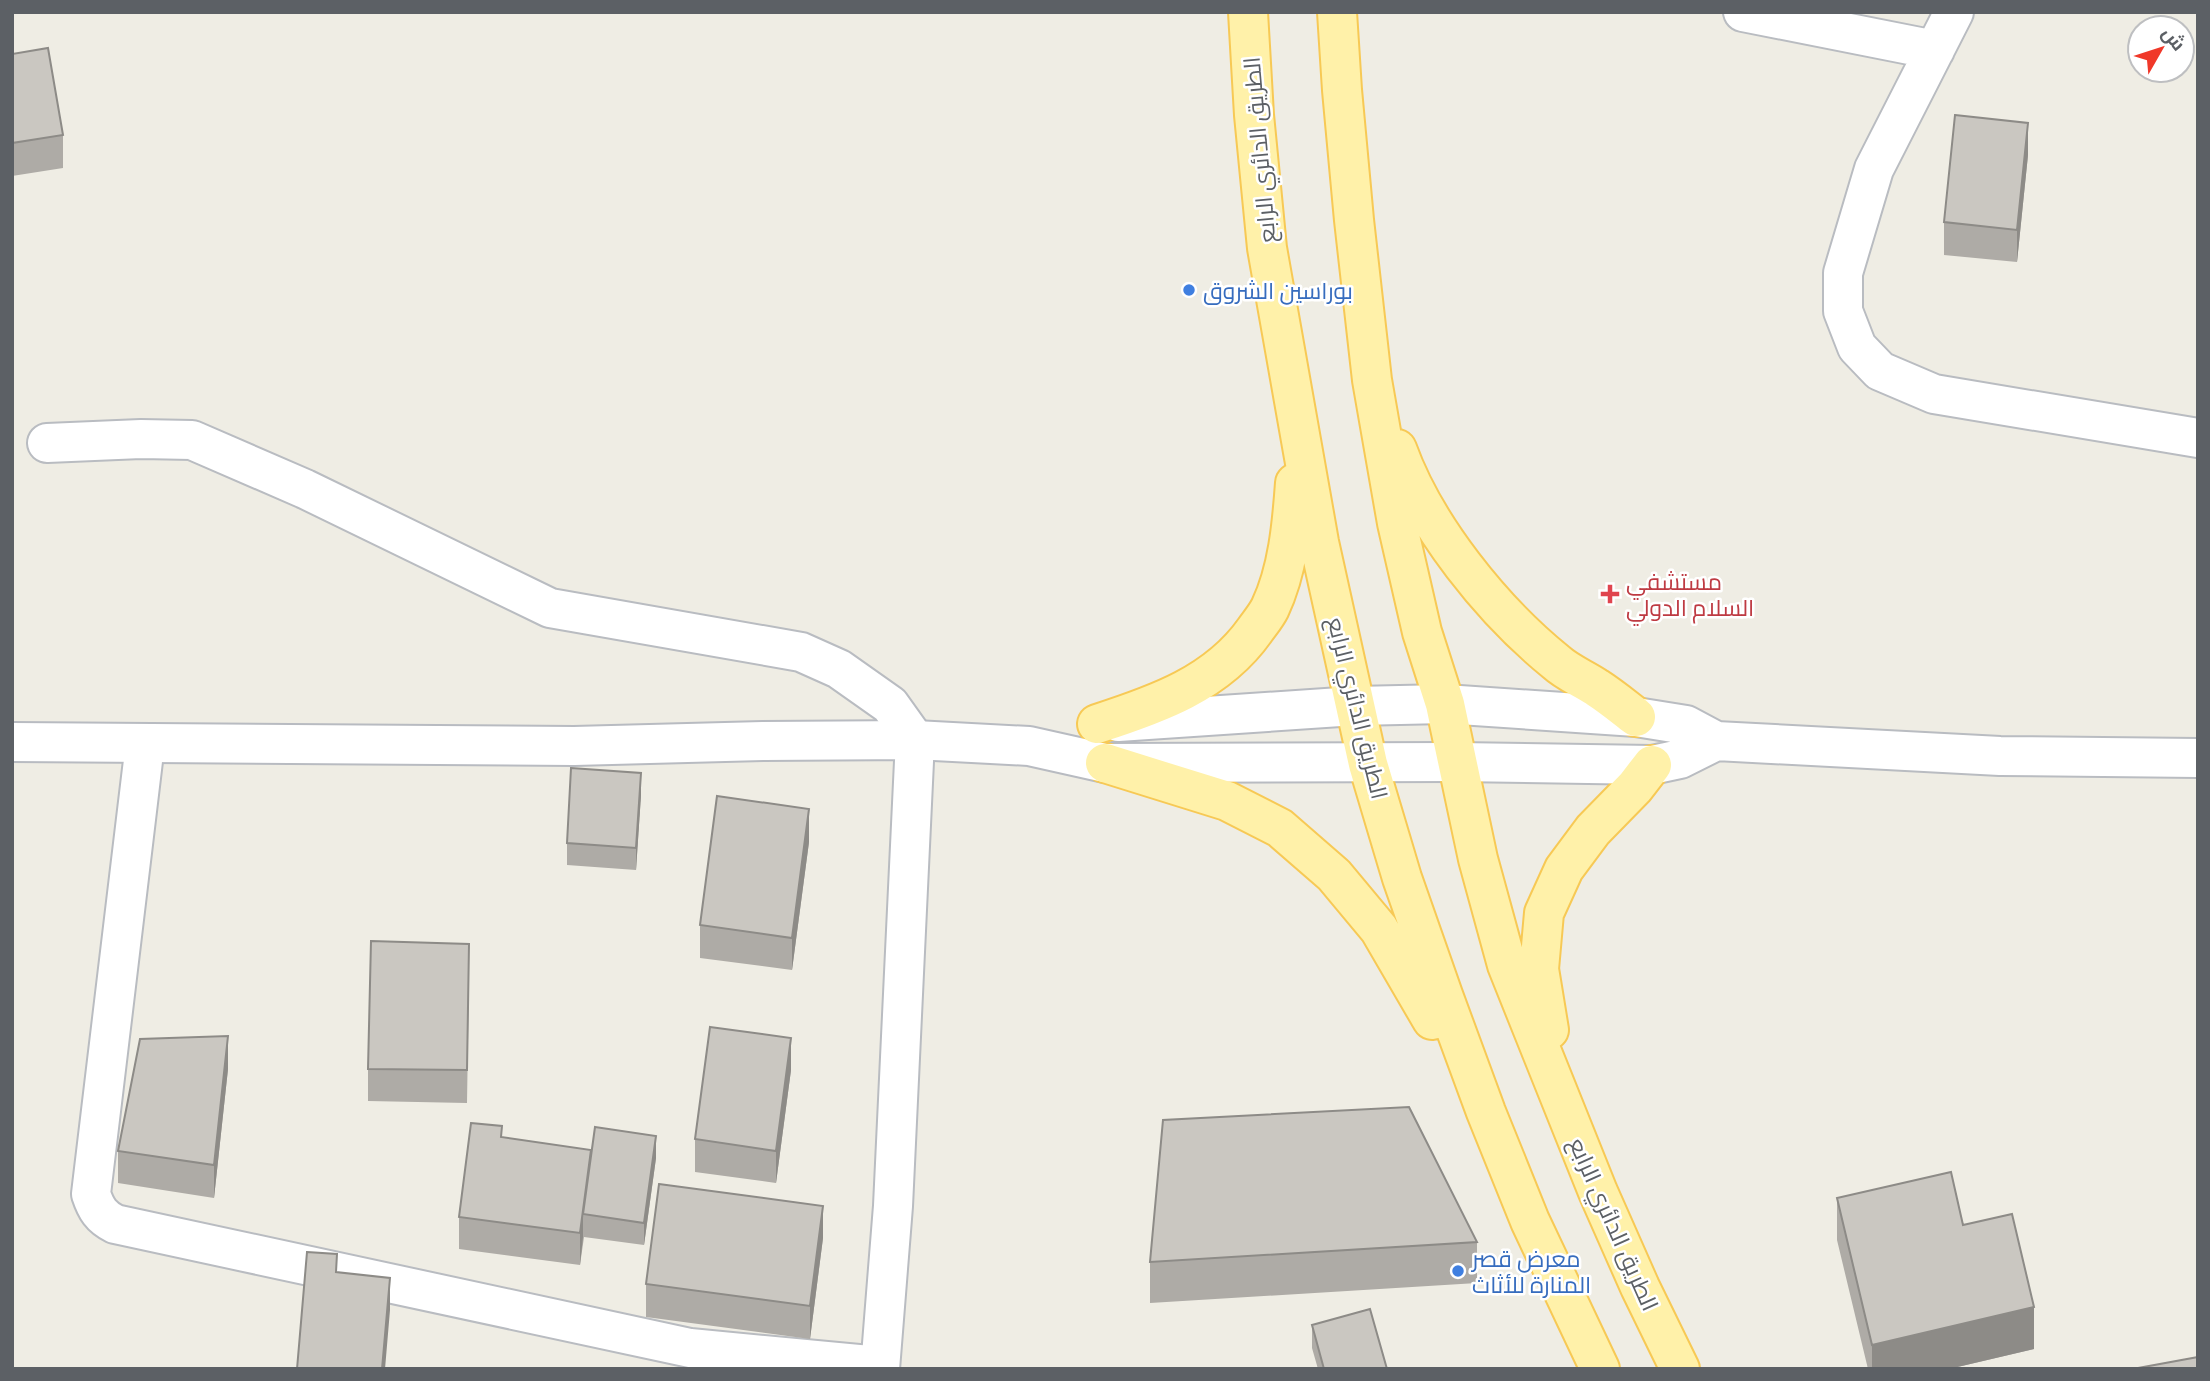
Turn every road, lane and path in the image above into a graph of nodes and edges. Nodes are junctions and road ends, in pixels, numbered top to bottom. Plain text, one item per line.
1 (1248, 12) edge
2 (1337, 12) edge
3 (1743, 12) edge
4 (1954, 12) edge
5 (1935, 50) junction
6 (1372, 380) junction
7 (1298, 429) junction
8 (2198, 438) edge
9 (47, 443) dead end
10 (1445, 704) junction
11 (1355, 706) junction
12 (1636, 717) junction
13 (1097, 723) junction
14 (915, 740) junction
15 (1716, 741) junction
16 (12, 742) edge
17 (145, 744) junction
18 (1029, 746) junction
19 (2198, 758) edge
20 (1457, 762) junction
21 (1105, 763) junction
22 (1368, 764) junction
23 (1652, 765) junction
24 (1554, 1084) junction
25 (1486, 1112) junction
26 (880, 1368) edge
27 (1600, 1369) edge
28 (1680, 1369) edge

1 - 7 main road, الطريق الدائري الرابع
2 - 6 main road, الطريق الدائري الرابع
3 - 5 street
4 - 5 street
5 - 8 street
6 - 10 main road, الطريق الدائري الرابع
6 - 12 main road
7 - 11 main road, الطريق الدائري الرابع
7 - 13 main road
9 - 14 street
10 - 11 street
10 - 12 street
10 - 20 main road, الطريق الدائري الرابع
11 - 13 street
11 - 22 main road, الطريق الدائري الرابع
12 - 15 street
13 - 18 street
14 - 17 street
14 - 18 street
14 - 26 street
15 - 19 street
15 - 23 street
16 - 17 street
17 - 26 street
18 - 21 street
20 - 22 street
20 - 23 street
20 - 24 main road, الطريق الدائري الرابع
21 - 22 street
21 - 25 main road
22 - 25 main road, الطريق الدائري الرابع
23 - 24 main road
24 - 28 main road, الطريق الدائري الرابع
25 - 27 main road, الطريق الدائري الرابع

